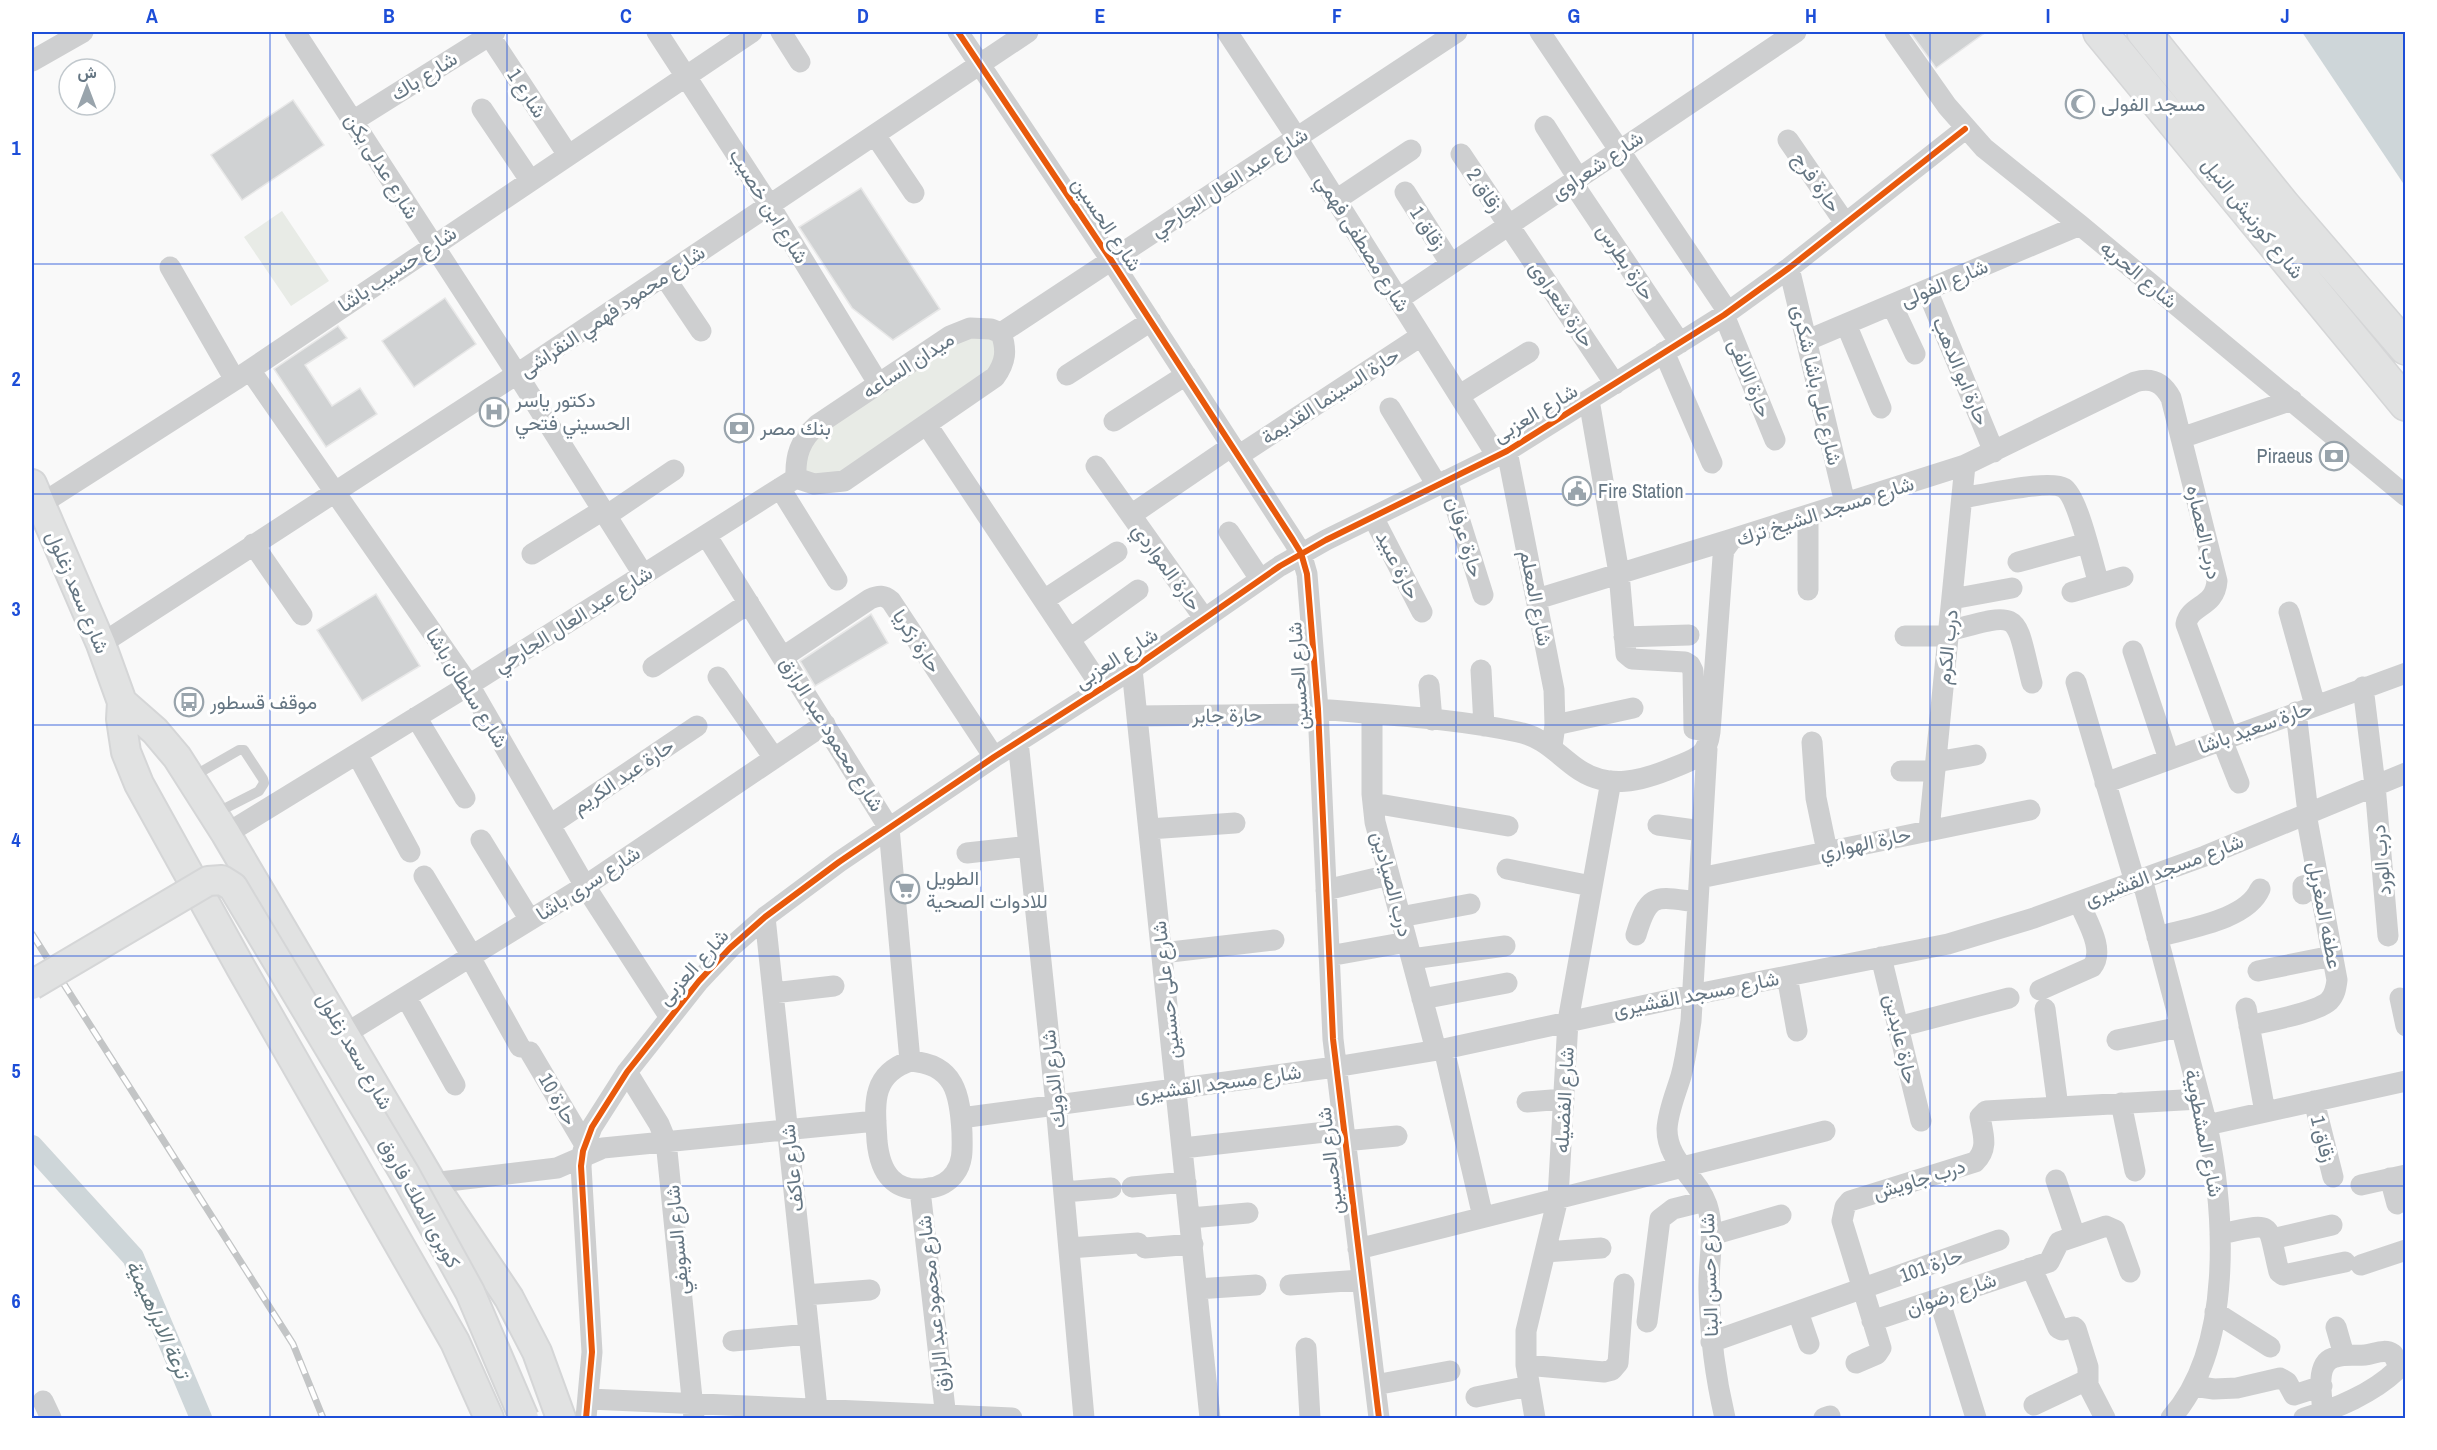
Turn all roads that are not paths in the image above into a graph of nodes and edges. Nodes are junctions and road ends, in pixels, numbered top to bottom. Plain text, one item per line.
1 (83, 32) edge
2 (295, 32) edge
3 (657, 32) edge
4 (752, 32) edge
5 (781, 32) edge
6 (958, 32) edge
7 (1028, 32) edge
8 (1227, 32) edge
9 (1457, 32) edge
10 (1540, 32) edge
11 (1796, 32) edge
12 (1895, 32) edge
13 (2100, 32) edge
14 (2144, 32) edge
15 (490, 33) edge
16 (61, 37) edge
17 (32, 61) edge
18 (800, 62) dead end
19 (980, 64) junction
20 (686, 76) junction
21 (482, 110) dead end
22 (353, 121) junction
23 (1545, 126) dead end
24 (1965, 129) junction
25 (875, 135) junction
26 (1297, 138) junction
27 (1788, 140) dead end
28 (1411, 150) dead end
29 (1618, 151) junction
30 (1461, 154) dead end
31 (568, 155) junction
32 (530, 180) junction
33 (1575, 180) junction
34 (1405, 192) dead end
35 (914, 193) dead end
36 (1336, 200) junction
37 (770, 206) junction
38 (1845, 223) junction
39 (1508, 225) junction
40 (2080, 225) junction
41 (432, 245) junction
42 (1111, 260) junction
43 (1451, 264) junction
44 (170, 267) dead end
45 (1789, 268) junction
46 (664, 276) junction
47 (1927, 290) junction
48 (1399, 299) junction
49 (1892, 305) junction
50 (1726, 314) junction
51 (1151, 321) junction
52 (1846, 324) junction
53 (701, 331) dead end
54 (1001, 333) junction
55 (1421, 336) junction
56 (1808, 340) junction
57 (1672, 348) junction
58 (2406, 348) edge
59 (1529, 352) dead end
60 (1915, 354) dead end
61 (517, 374) junction
62 (242, 375) junction
63 (1067, 375) dead end
64 (1186, 375) junction
65 (878, 383) junction
66 (1615, 384) junction
67 (2160, 384) joint
68 (1460, 395) junction
69 (1589, 400) junction
70 (2292, 400) junction
71 (2406, 404) edge
72 (1390, 408) dead end
73 (1881, 408) dead end
74 (1114, 421) dead end
75 (927, 425) junction
76 (2181, 438) junction
77 (1775, 440) dead end
78 (1235, 451) junction
79 (1994, 452) junction
80 (1502, 453) junction
81 (1712, 464) dead end
82 (1965, 465) junction
83 (1096, 466) dead end
84 (674, 470) dead end
85 (1442, 482) junction
86 (788, 483) junction
87 (335, 491) junction
88 (36, 494) edge
89 (2406, 496) edge
90 (1962, 498) junction
91 (1845, 503) junction
92 (605, 513) junction
93 (1131, 515) junction
94 (1808, 515) junction
95 (1373, 517) junction
96 (1229, 532) dead end
97 (706, 535) junction
98 (1732, 539) junction
99 (2087, 543) junction
100 (253, 544) junction
101 (1117, 552) dead end
102 (1301, 553) junction
103 (532, 554) dead end
104 (2018, 562) dead end
105 (1619, 573) junction
106 (643, 574) junction
107 (2123, 577) dead end
108 (1260, 579) junction
109 (837, 580) dead end
110 (2099, 584) junction
111 (2012, 588) dead end
112 (1138, 590) dead end
113 (1808, 590) dead end
114 (2072, 592) dead end
115 (1483, 595) dead end
116 (1537, 599) junction
117 (1952, 599) junction
118 (1044, 600) junction
119 (749, 603) junction
120 (1422, 612) dead end
121 (2289, 612) dead end
122 (302, 615) dead end
123 (1204, 618) junction
124 (1949, 634) junction
125 (1689, 635) dead end
126 (1905, 636) dead end
127 (1624, 637) junction
128 (1070, 639) junction
129 (101, 644) junction
130 (2133, 651) dead end
131 (783, 657) junction
132 (652, 668) dead end
133 (1132, 669) junction
134 (1481, 670) dead end
135 (2406, 672) edge
136 (718, 677) dead end
137 (2076, 682) dead end
138 (2032, 684) dead end
139 (469, 685) junction
140 (1429, 685) dead end
141 (2363, 687) junction
142 (1102, 688) junction
143 (122, 702) junction
144 (1634, 708) dead end
145 (2305, 708) junction
146 (1318, 712) junction
147 (1372, 714) junction
148 (1137, 716) junction
149 (416, 717) junction
150 (1432, 720) junction
151 (825, 724) junction
152 (1555, 725) junction
153 (697, 726) dead end
154 (1484, 726) junction
155 (2225, 738) junction
156 (1709, 740) junction
157 (1018, 741) junction
158 (1812, 742) dead end
159 (1552, 747) junction
160 (357, 754) junction
161 (1976, 755) dead end
162 (994, 757) junction
163 (774, 758) junction
164 (2169, 759) junction
165 (1936, 767) junction
166 (1900, 771) dead end
167 (2406, 773) edge
168 (190, 777) junction
169 (1611, 781) junction
170 (2105, 783) junction
171 (2239, 783) dead end
172 (2375, 785) junction
173 (465, 798) dead end
174 (1373, 803) junction
175 (2030, 810) dead end
176 (2307, 814) junction
177 (1234, 823) dead end
178 (220, 824) junction
179 (550, 825) junction
180 (1658, 825) dead end
181 (1508, 826) dead end
182 (889, 828) junction
183 (1149, 829) junction
184 (1929, 830) junction
185 (1702, 831) junction
186 (481, 840) dead end
187 (1029, 846) junction
188 (1827, 851) junction
189 (410, 852) dead end
190 (967, 853) dead end
191 (1506, 868) dead end
192 (1389, 875) junction
193 (423, 876) dead end
194 (1700, 878) junction
195 (2138, 881) junction
196 (585, 886) junction
197 (1592, 886) junction
198 (2260, 889) dead end
199 (1326, 890) junction
200 (1697, 902) junction
201 (2079, 902) junction
202 (1470, 904) dead end
203 (765, 917) junction
204 (1400, 917) junction
205 (530, 920) junction
206 (1636, 935) dead end
207 (2388, 936) dead end
208 (2157, 937) junction
209 (1274, 940) dead end
210 (1505, 946) dead end
211 (1409, 950) junction
212 (1162, 953) junction
213 (1329, 956) junction
214 (2332, 956) junction
215 (471, 957) junction
216 (1881, 957) junction
217 (2258, 971) dead end
218 (1787, 976) junction
219 (1506, 982) dead end
220 (32, 985) edge
221 (834, 986) dead end
222 (773, 993) junction
223 (1692, 994) junction
224 (406, 997) junction
225 (2009, 998) dead end
226 (2400, 998) dead end
227 (1422, 999) junction
228 (669, 1016) junction
229 (1568, 1021) junction
230 (2406, 1026) edge
231 (1898, 1027) junction
232 (2181, 1027) junction
233 (1797, 1031) dead end
234 (345, 1034) junction
235 (2117, 1040) dead end
236 (1440, 1050) junction
237 (910, 1061) junction
238 (1335, 1067) junction
239 (627, 1072) junction
240 (2406, 1081) edge
241 (455, 1085) dead end
242 (1177, 1089) junction
243 (1564, 1099) junction
244 (2200, 1099) junction
245 (2314, 1101) junction
246 (1527, 1102) dead end
247 (2121, 1103) junction
248 (1056, 1105) junction
249 (2058, 1107) junction
250 (2265, 1112) junction
251 (961, 1118) junction
252 (876, 1120) junction
253 (1921, 1121) dead end
254 (2207, 1125) junction
255 (788, 1129) junction
256 (1825, 1131) dead end
257 (1344, 1135) junction
258 (1397, 1136) dead end
259 (666, 1141) junction
260 (1183, 1148) junction
261 (583, 1151) junction
262 (1682, 1168) junction
263 (2135, 1171) dead end
264 (2333, 1177) dead end
265 (2398, 1177) edge
266 (2056, 1180) dead end
267 (1186, 1182) junction
268 (432, 1183) junction
269 (2361, 1185) dead end
270 (920, 1190) junction
271 (1064, 1192) junction
272 (1558, 1198) junction
273 (1706, 1201) junction
274 (2397, 1204) dead end
275 (1248, 1213) dead end
276 (1781, 1215) dead end
277 (1483, 1217) junction
278 (1190, 1218) junction
279 (2332, 1225) dead end
280 (2220, 1234) junction
281 (1712, 1235) junction
282 (2075, 1236) junction
283 (2272, 1239) junction
284 (1999, 1240) dead end
285 (1192, 1244) junction
286 (1069, 1248) junction
287 (1601, 1248) dead end
288 (1358, 1249) junction
289 (2406, 1250) edge
290 (1545, 1252) junction
291 (2030, 1268) junction
292 (2130, 1272) dead end
293 (1361, 1280) junction
294 (1624, 1284) dead end
295 (1256, 1285) dead end
296 (1290, 1285) dead end
297 (1197, 1289) junction
298 (870, 1290) dead end
299 (1862, 1290) junction
300 (805, 1295) junction
301 (1939, 1299) junction
302 (1798, 1312) junction
303 (2215, 1312) junction
304 (1872, 1321) junction
305 (1647, 1322) dead end
306 (2336, 1327) dead end
307 (809, 1334) junction
308 (733, 1341) dead end
309 (1711, 1342) junction
310 (1809, 1344) dead end
311 (2270, 1347) dead end
312 (1306, 1348) dead end
313 (2344, 1356) junction
314 (1856, 1363) dead end
315 (1526, 1365) junction
316 (1450, 1371) dead end
317 (2087, 1380) junction
318 (1375, 1385) junction
319 (1529, 1386) junction
320 (2193, 1386) junction
321 (2322, 1386) junction
322 (1476, 1397) dead end
323 (2034, 1405) dead end
324 (587, 1409) edge
325 (693, 1411) edge
326 (818, 1414) edge
327 (2313, 1415) edge
328 (946, 1417) edge
329 (489, 1419) edge
330 (524, 1419) edge
331 (561, 1419) edge
332 (1012, 1419) edge
333 (1084, 1419) edge
334 (1210, 1419) edge
335 (1310, 1419) edge
336 (1379, 1419) edge
337 (1535, 1419) edge
338 (1725, 1419) edge
339 (1976, 1419) edge
340 (2105, 1419) edge
341 (2171, 1419) edge

1 - 16 street
2 - 22 street, شارع عدلى يكن
3 - 20 street, شارع ابن خصيب
4 - 20 street, شارع حسيب باشا
5 - 18 street
6 - 19 street, شارع الحسين
7 - 19 street, شارع محمود فهمي النقراشى
8 - 26 street, شارع مصطفى فهمي
9 - 26 street, شارع عبد العال الجارحي
10 - 29 street, حارة الالفى
11 - 29 street, شارع شعراوى
12 - 24 street, شارع الحريه
13 - 71 main road, شارع كورنيش النيل
14 - 58 main road, شارع كورنيش النيل
15 - 22 street, شارع باك
15 - 31 street, شارع 1
16 - 17 street
19 - 25 street, شارع محمود فهمي النقراشى
19 - 42 street, شارع الحسين
20 - 31 street, شارع حسيب باشا
20 - 37 street, شارع ابن خصيب
21 - 32 street
22 - 41 street, شارع عدلى يكن
23 - 33 street, حارة بطرس
24 - 38 street, شارع العزبى
24 - 40 street, شارع الحريه
25 - 35 street
25 - 37 street, شارع محمود فهمي النقراشى
26 - 36 street, شارع مصطفى فهمي
26 - 42 street, شارع عبد العال الجارحي
27 - 38 street, حارة فرج
28 - 36 street
29 - 33 street, شارع شعراوى
29 - 50 street, حارة الالفى
30 - 39 street, زقاق 2
31 - 32 street, شارع حسيب باشا
32 - 41 street, شارع حسيب باشا
33 - 39 street, شارع شعراوى
33 - 57 street, حارة بطرس
34 - 43 street, زقاق 1
36 - 48 street, شارع مصطفى فهمي
37 - 46 street, شارع محمود فهمي النقراشى
37 - 65 street, شارع ابن خصيب
38 - 45 street, شارع العزبى
39 - 43 street, شارع شعراوى
39 - 66 street, حارة شعراوى
40 - 47 street, شارع الفولى
40 - 70 street, شارع الحريه
41 - 61 street, شارع عدلى يكن
41 - 62 street, شارع حسيب باشا
42 - 51 street, شارع الحسين
42 - 54 street, شارع عبد العال الجارحي
43 - 48 street, شارع شعراوى
44 - 62 street, شارع سلطان باشا
45 - 50 street, شارع العزبى
45 - 56 street, شارع على باشا شكرى
46 - 53 street
46 - 61 street, شارع محمود فهمي النقراشى
47 - 49 street, شارع الفولى
47 - 79 street, حارة ابو الدهب
48 - 55 street, شارع مصطفى فهمي
49 - 52 street, شارع الفولى
49 - 60 street
50 - 57 street, شارع العزبى
50 - 77 street, حارة الالفى
51 - 63 street
51 - 64 street, شارع الحسين
52 - 56 street, شارع الفولى
52 - 73 street
54 - 65 street, ميدان الساعه
54 - 75 street
55 - 68 street, شارع مصطفى فهمي
55 - 78 street, حارة السينما القديمة
56 - 91 street, شارع على باشا شكرى
57 - 66 street, شارع العزبى
57 - 81 street, حارة بطرس
59 - 68 street
61 - 87 street, شارع محمود فهمي النقراشى
61 - 92 street, شارع عدلى يكن
62 - 87 street, شارع سلطان باشا
62 - 88 street, شارع حسيب باشا
64 - 74 street
64 - 78 street, شارع الحسين
65 - 86 street, ميدان الساعه
66 - 69 street, شارع العزبى
67 - 76 street, درب العصاره
67 - 79 street, شارع مسجد الشيخ ترك
68 - 80 street, شارع مصطفى فهمي
69 - 80 street, شارع العزبى
69 - 105 street
70 - 76 street
70 - 89 street, شارع الحريه
72 - 85 street, حارة عرفان
75 - 86 street
75 - 118 street
76 - 155 street, درب العصاره
78 - 93 street, حارة المواردي
78 - 102 street, شارع الحسين
79 - 82 street, شارع مسجد الشيخ ترك
80 - 85 street, شارع العزبى
80 - 116 street, شارع المعلم
82 - 90 street, درب الكرم
82 - 91 street, شارع مسجد الشيخ ترك
83 - 93 street, حارة المواردي
84 - 92 street
85 - 95 street, شارع العزبى
85 - 115 street, حارة عرفان
86 - 97 street, شارع عبد العال الجارحي
86 - 109 street
87 - 100 street, شارع محمود فهمي النقراشى
87 - 139 street, شارع سلطان باشا
88 - 129 main road, شارع سعد زغلول
90 - 99 street
90 - 117 street, درب الكرم
91 - 94 street, شارع مسجد الشيخ ترك
92 - 103 street
92 - 106 street, شارع عدلى يكن
93 - 123 street, حارة المواردي
94 - 98 street, شارع مسجد الشيخ ترك
94 - 113 street
95 - 102 street, شارع العزبى
95 - 120 street, حارة عبيد
96 - 108 street
97 - 106 street, شارع عبد العال الجارحي
97 - 119 street, شارع محمود عبد الرازق
98 - 105 street
98 - 156 street, شارع مسجد الشيخ ترك
99 - 104 street
99 - 110 street
100 - 122 street
100 - 129 street, شارع محمود فهمي النقراشى
101 - 118 street
102 - 108 street, شارع العزبى
102 - 146 street, شارع الحسين
105 - 116 street
105 - 127 street
106 - 139 street, شارع عبد العال الجارحي
107 - 110 street
108 - 123 street, شارع العزبى
110 - 114 street
111 - 117 street
112 - 128 street
116 - 152 street, شارع المعلم
117 - 124 street, درب الكرم
118 - 128 street
119 - 131 street, شارع محمود عبد الرازق
119 - 132 street
121 - 145 street, عطفه المغربل
123 - 133 street, شارع العزبى
124 - 126 street
124 - 138 street
124 - 165 street, درب الكرم
125 - 127 street
127 - 156 street
128 - 142 street
129 - 143 main road, شارع سعد زغلول
130 - 164 street
131 - 151 street, شارع محمود عبد الرازق
131 - 162 street, حارة زكريا
133 - 142 street, شارع العزبى
133 - 148 street, شارع على حسنين
134 - 154 street
135 - 141 street, حارة سعيد باشا
136 - 163 street
137 - 170 street
139 - 149 street, شارع عبد العال الجارحي
139 - 179 street, شارع سلطان باشا
140 - 150 street
141 - 145 street, حارة سعيد باشا
141 - 172 street, درب الورد
142 - 157 street, شارع العزبى
143 - 168 main road, شارع سعد زغلول
143 - 329 main road, شارع سعد زغلول
144 - 152 street
145 - 155 street, حارة سعيد باشا
145 - 176 street, عطفه المغربل
146 - 147 street
146 - 148 street, حارة جابر
146 - 199 street, شارع الحسين
147 - 150 street
147 - 174 street, درب الصيادين
148 - 183 street, شارع على حسنين
149 - 160 street, شارع عبد العال الجارحي
149 - 173 street
150 - 154 street
151 - 163 street, شارع سرى باشا
151 - 182 street, شارع محمود عبد الرازق
152 - 159 street, شارع المعلم
153 - 179 street, حارة عبد الكريم
154 - 159 street
155 - 164 street, حارة سعيد باشا
155 - 171 street, درب العصاره
156 - 169 street
156 - 185 street, شارع حسن البنا
157 - 162 street, شارع العزبى
157 - 187 street, شارع الدويك
158 - 188 street
159 - 169 street
160 - 178 street, شارع عبد العال الجارحي
160 - 189 street
161 - 165 street
162 - 182 street, شارع العزبى
163 - 196 street, شارع سرى باشا
164 - 170 street, حارة سعيد باشا
165 - 166 street
165 - 184 street, درب الكرم
167 - 172 street, شارع مسجد القشيرى
168 - 178 main road, شارع سعد زغلول
168 - 178 lane
169 - 197 street, شارع الفضيله
170 - 195 street
172 - 176 street, شارع مسجد القشيرى
172 - 207 street, درب الورد
174 - 181 street
174 - 192 street, درب الصيادين
175 - 184 street, حارة الهواري
176 - 195 street, شارع مسجد القشيرى
176 - 214 street, عطفه المغربل
177 - 183 street
178 - 234 main road, شارع سعد زغلول
179 - 196 street, شارع سلطان باشا
180 - 185 street
182 - 203 street, شارع العزبى
182 - 237 street, شارع محمود عبد الرازق
183 - 212 street, شارع على حسنين
184 - 188 street, حارة الهواري
185 - 194 street, شارع حسن البنا
186 - 205 street
187 - 190 street
187 - 248 street, شارع الدويك
188 - 194 street, حارة الهواري
191 - 197 street
192 - 199 street
192 - 204 street, درب الصيادين
193 - 215 street, حارة 10
194 - 200 street, شارع حسن البنا
195 - 201 street, شارع مسجد القشيرى
195 - 208 street, شارع المشطوبية
196 - 205 street, شارع سرى باشا
196 - 228 street, شارع سلطان باشا
197 - 229 street, شارع الفضيله
198 - 208 street
199 - 213 street, شارع الحسين
200 - 206 street
200 - 223 street, شارع حسن البنا
201 - 216 street, شارع مسجد القشيرى
201 - 249 street
202 - 204 street
203 - 222 street, شارع عاكف
203 - 228 street, شارع العزبى
204 - 211 street, درب الصيادين
205 - 215 street, شارع سرى باشا
208 - 232 street, شارع المشطوبية
209 - 212 street
210 - 211 street
211 - 213 street
211 - 227 street, درب الصيادين
212 - 242 street, شارع على حسنين
213 - 238 street, شارع الحسين
214 - 217 street
214 - 250 street, عطفه المغربل
215 - 224 street, شارع سرى باشا
215 - 261 street, حارة 10
216 - 218 street, شارع مسجد القشيرى
216 - 231 street, حارة عابدين
218 - 223 street, شارع مسجد القشيرى
218 - 233 street
219 - 227 street
220 - 330 main road, كوبرى الملك فاروق, bridge
221 - 222 street
222 - 255 street, شارع عاكف
223 - 229 street, شارع مسجد القشيرى
223 - 262 street, شارع حسن البنا
224 - 234 street, شارع سرى باشا
224 - 241 street
225 - 231 street
226 - 230 street
227 - 236 street, درب الصيادين
228 - 239 street, شارع العزبى
229 - 236 street, شارع مسجد القشيرى
229 - 243 street, شارع الفضيله
231 - 253 street, حارة عابدين
232 - 235 street
232 - 244 street, شارع المشطوبية
234 - 268 main road, شارع سعد زغلول
236 - 238 street, شارع مسجد القشيرى
236 - 277 street, درب الصيادين
237 - 251 street
237 - 252 street
238 - 242 street, شارع مسجد القشيرى
238 - 257 street, شارع الحسين
239 - 259 street, شارع السويفي
239 - 261 street, شارع العزبى
240 - 245 street
242 - 248 street, شارع مسجد القشيرى
242 - 260 street, شارع على حسنين
243 - 246 street
243 - 272 street, شارع الفضيله
244 - 247 street, درب جاويش
244 - 254 street, شارع المشطوبية
245 - 250 street
245 - 264 street, زقاق 1
247 - 249 street, درب جاويش
247 - 263 street
248 - 251 street, شارع مسجد القشيرى
248 - 271 street, شارع الدويك
249 - 299 street, درب جاويش
250 - 254 street
251 - 270 street
252 - 255 street
252 - 270 street
254 - 280 street, شارع المشطوبية
255 - 259 street
255 - 300 street, شارع عاكف
256 - 262 street
257 - 258 street
257 - 260 street
257 - 288 street, شارع الحسين
259 - 261 street
259 - 325 street, شارع السويفي
260 - 267 street, شارع على حسنين
261 - 268 street
261 - 324 street, شارع العزبى
262 - 272 street
262 - 273 street, شارع حسن البنا
265 - 269 street
265 - 274 street
266 - 282 street
267 - 271 street
267 - 278 street, شارع على حسنين
268 - 331 main road, شارع سعد زغلول
270 - 328 street, شارع محمود عبد الرازق
271 - 286 street, شارع الدويك
272 - 277 street
272 - 290 street, شارع الفضيله
273 - 281 street, شارع حسن البنا
273 - 305 street
275 - 278 street
276 - 281 street
277 - 288 street
278 - 285 street, شارع على حسنين
279 - 283 street
280 - 283 street
280 - 303 street, شارع المشطوبية
281 - 309 street, شارع حسن البنا
282 - 291 street, شارع رضوان
282 - 292 street
283 - 289 street
284 - 299 street, حارة 101
285 - 286 street
285 - 297 street, شارع على حسنين
286 - 333 street, شارع الدويك
287 - 290 street
288 - 293 street, شارع الحسين
290 - 315 street, شارع الفضيله
291 - 301 street, شارع رضوان
291 - 317 street
293 - 296 street
293 - 318 street, شارع الحسين
294 - 315 street
295 - 297 street
297 - 334 street, شارع على حسنين
298 - 300 street
299 - 302 street, حارة 101
299 - 304 street, درب جاويش
300 - 307 street, شارع عاكف
301 - 304 street, شارع رضوان
301 - 339 street
302 - 309 street, حارة 101
302 - 310 street
303 - 311 street
303 - 320 street, شارع المشطوبية
304 - 314 street, درب جاويش
306 - 313 street
307 - 308 street
307 - 326 street, شارع عاكف
309 - 338 street, شارع حسن البنا
312 - 335 street
313 - 321 street
313 - 327 street
315 - 319 street, شارع الفضيله
316 - 318 street
317 - 323 street
317 - 340 street
318 - 336 street, شارع الحسين
319 - 322 street
319 - 337 street, شارع الفضيله
320 - 321 street
320 - 341 street, شارع المشطوبية
321 - 327 street
324 - 325 street
325 - 326 street
326 - 328 street
328 - 332 street

